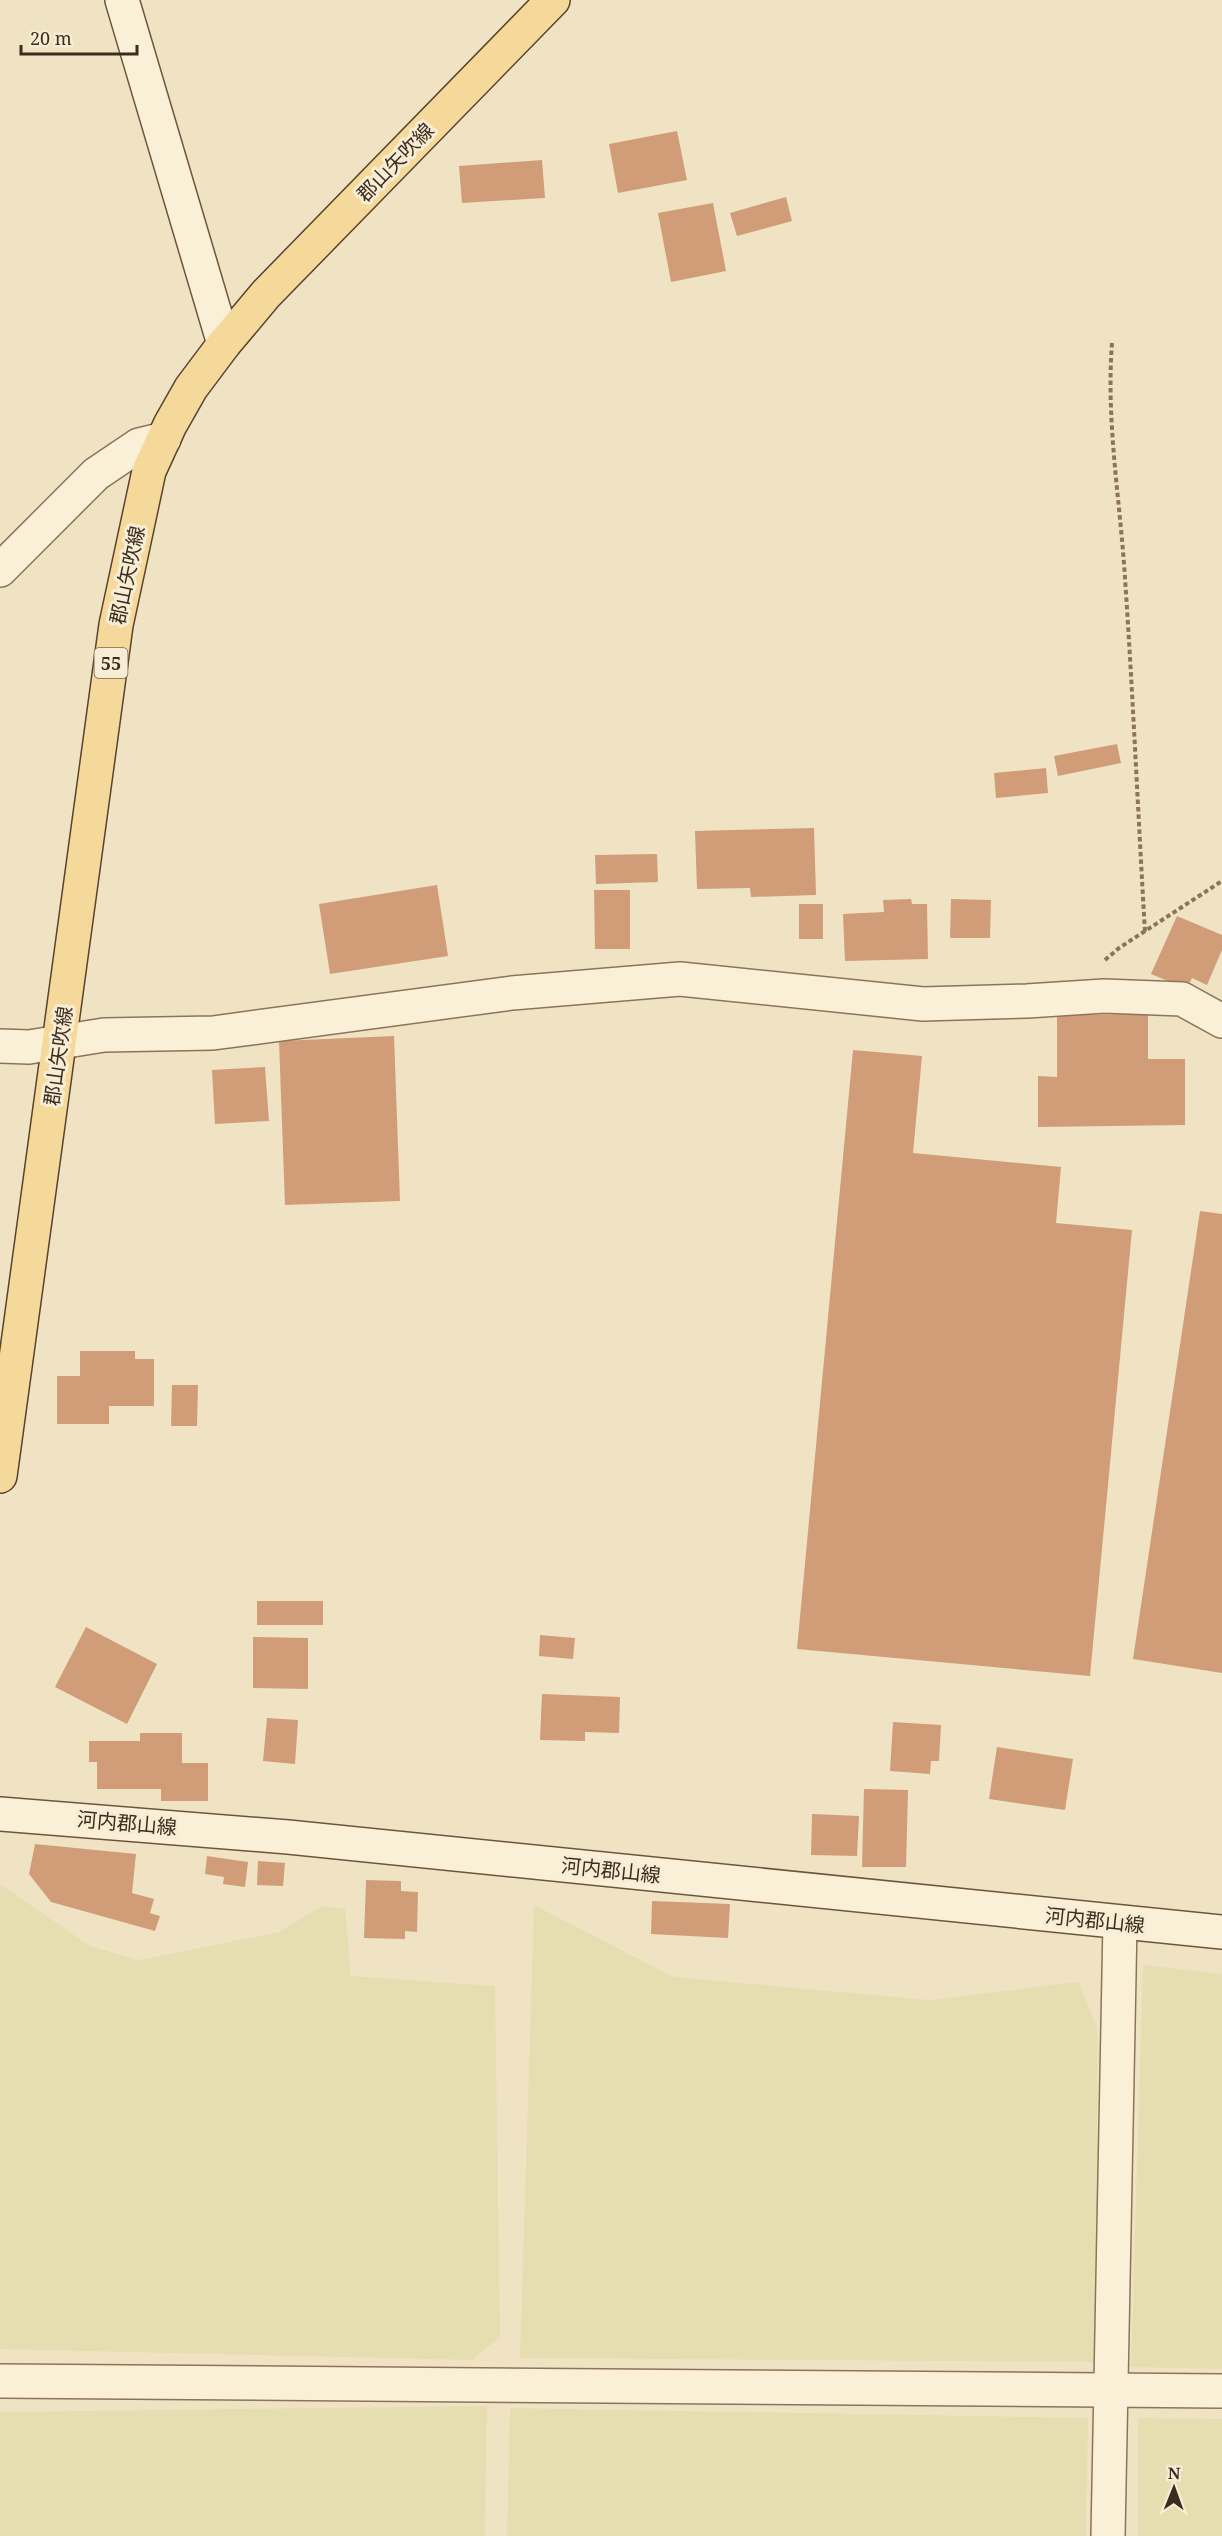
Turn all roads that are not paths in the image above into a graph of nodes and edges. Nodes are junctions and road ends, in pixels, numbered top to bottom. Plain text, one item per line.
1 (122, 0) edge
2 (553, 0) edge
3 (224, 344) junction
4 (164, 439) junction
5 (0, 570) edge
6 (1222, 1021) edge
7 (60, 1041) junction
8 (0, 1046) edge
9 (0, 1476) edge
10 (0, 1814) edge
11 (1120, 1923) junction
12 (1222, 1932) edge
13 (0, 2381) edge
14 (1110, 2389) junction
15 (1222, 2391) edge
16 (1108, 2536) edge

1 - 3 street
2 - 3 main road, 郡山矢吹線 / 55
3 - 4 main road, 郡山矢吹線 / 55
4 - 5 street
4 - 7 main road, 郡山矢吹線 / 55
6 - 7 street
7 - 8 street
7 - 9 main road, 郡山矢吹線 / 55
10 - 11 street, 河内郡山線
11 - 12 street, 河内郡山線
11 - 14 street
13 - 14 street
14 - 15 street
14 - 16 street

